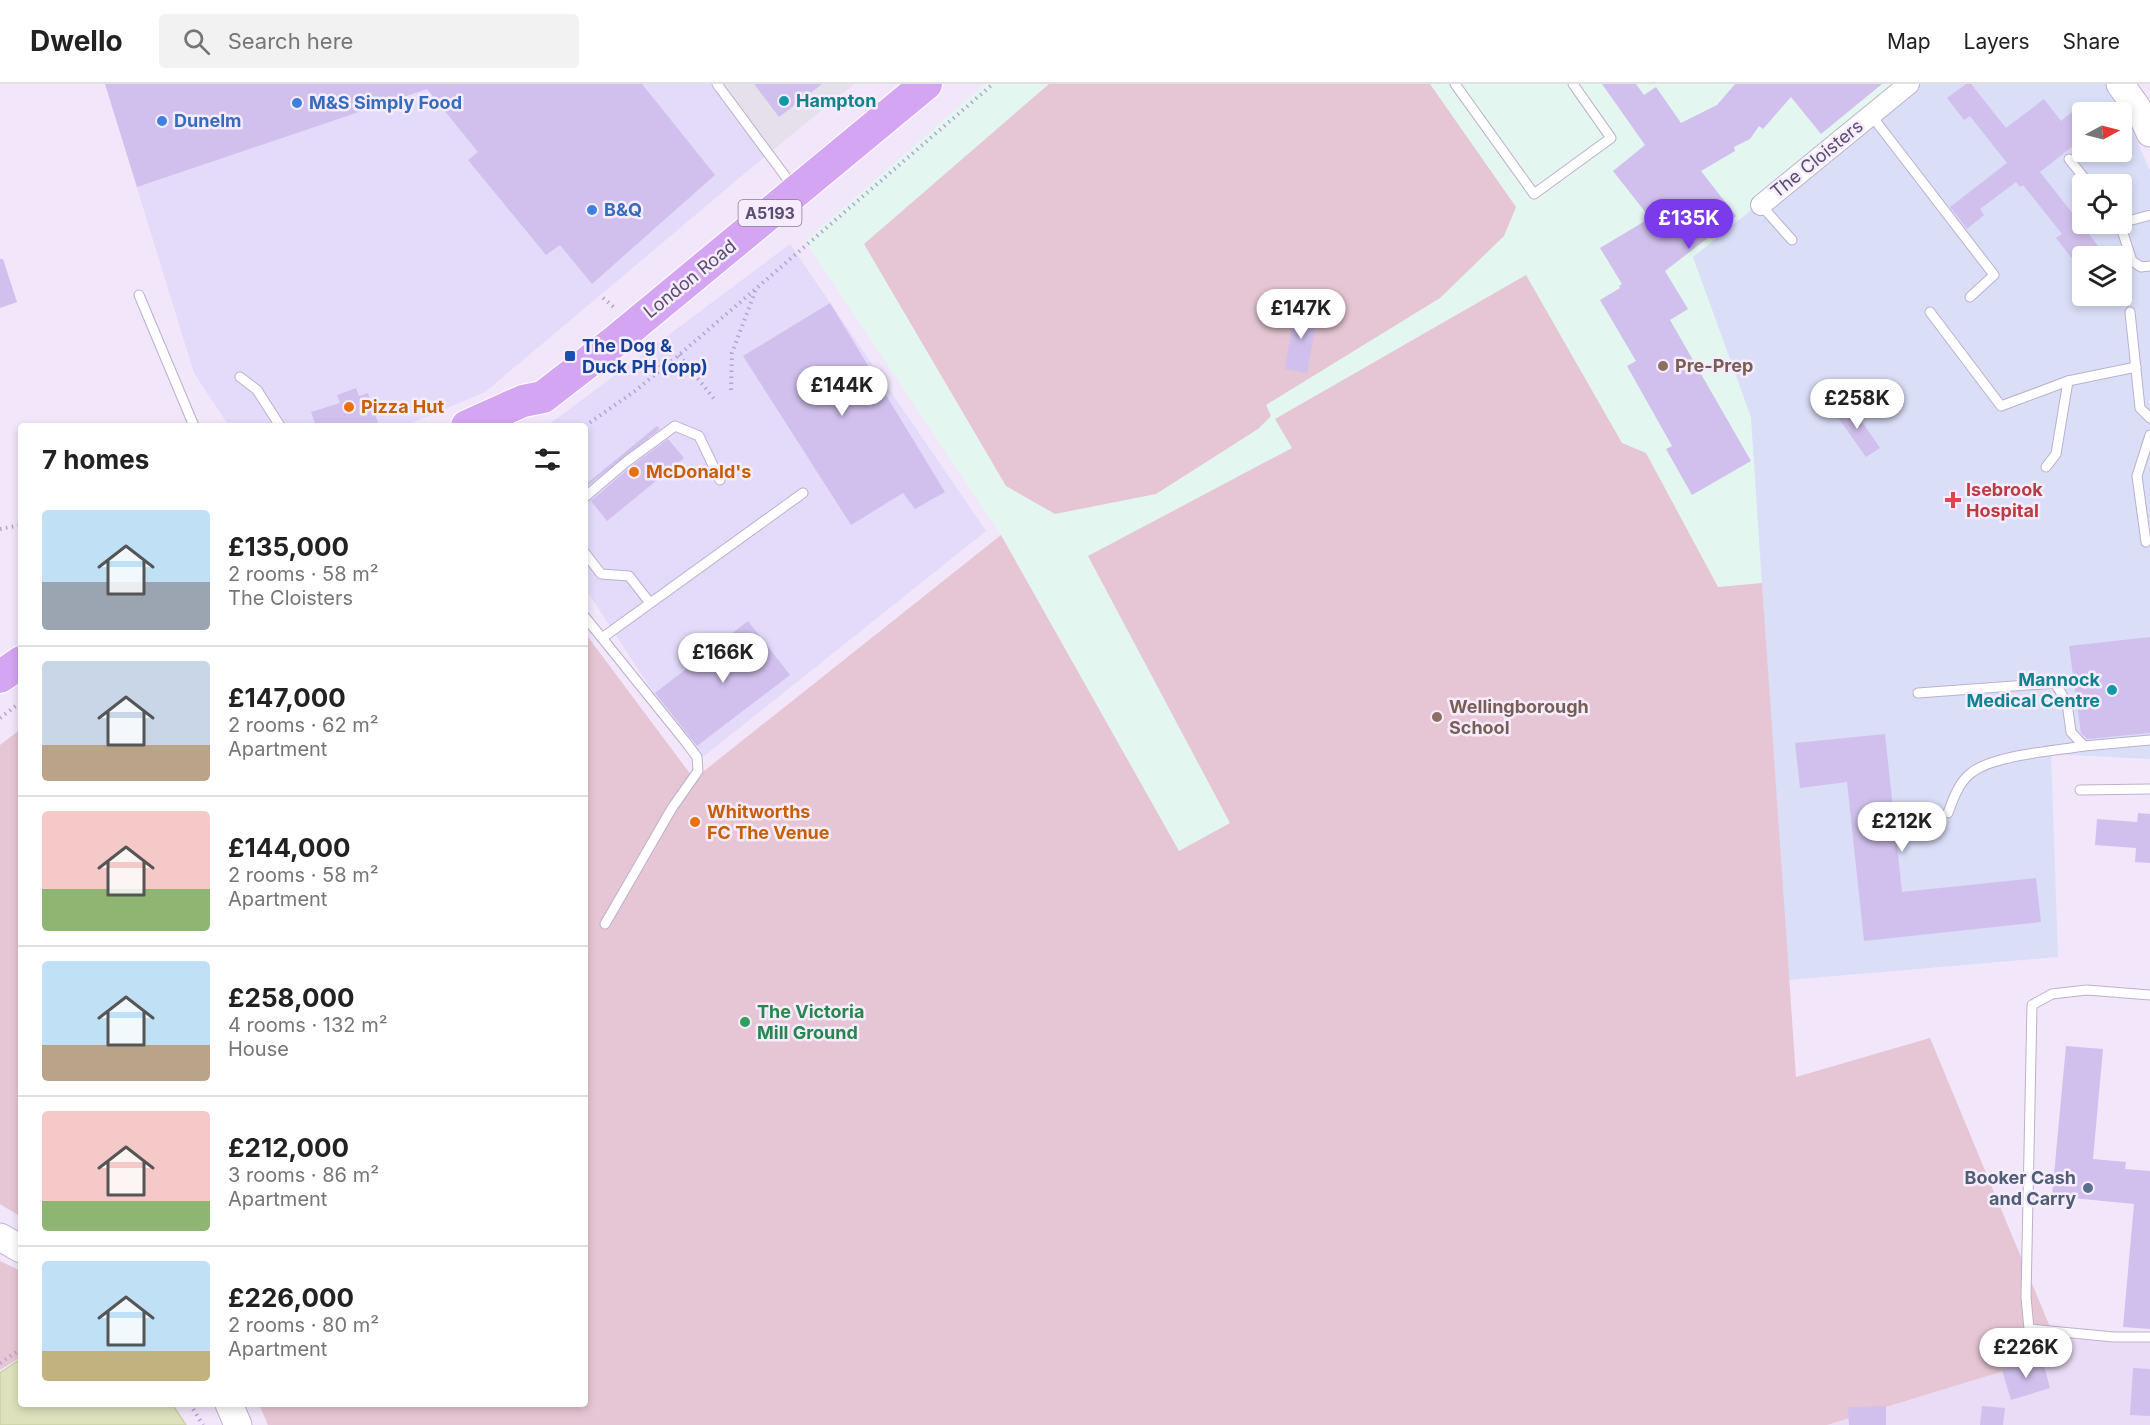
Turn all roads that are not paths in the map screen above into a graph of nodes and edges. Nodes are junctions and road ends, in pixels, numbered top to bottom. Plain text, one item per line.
1 (717, 84) edge
2 (926, 84) edge
3 (1455, 84) edge
4 (1573, 84) edge
5 (1909, 84) edge
6 (2120, 84) edge
7 (1871, 115) junction
8 (2150, 133) edge
9 (2069, 159) dead end
10 (2081, 174) edge
11 (797, 191) junction
12 (1761, 205) joint
13 (2150, 215) edge
14 (2132, 220) edge
15 (2124, 234) edge
16 (1792, 240) dead end
17 (2150, 266) edge
18 (139, 295) dead end
19 (1970, 297) dead end
20 (1930, 312) dead end
21 (2130, 312) dead end
22 (2136, 367) junction
23 (240, 377) dead end
24 (2068, 381) junction
25 (543, 397) junction
26 (2150, 418) edge
27 (193, 423) edge
28 (278, 423) edge
29 (476, 423) edge
30 (526, 423) edge
31 (2150, 435) edge
32 (2046, 467) dead end
33 (720, 480) dead end
34 (803, 493) dead end
35 (588, 494) edge
36 (2146, 542) dead end
37 (588, 557) edge
38 (650, 603) junction
39 (588, 620) edge
40 (602, 638) junction
41 (18, 664) edge
42 (0, 677) edge
43 (1918, 693) dead end
44 (2150, 740) edge
45 (2084, 746) junction
46 (2150, 789) edge
47 (2080, 790) dead end
48 (1948, 813) dead end
49 (605, 924) dead end
50 (2150, 995) edge
51 (0, 1237) edge
52 (18, 1247) edge
53 (2150, 1337) edge
54 (230, 1407) edge
55 (238, 1425) edge

1 - 11 lane
2 - 11 main road, London Road / A5193
3 - 4 lane
5 - 7 street, The Cloisters
6 - 8 main road
7 - 12 street, The Cloisters
7 - 19 lane
9 - 10 lane
11 - 25 main road, London Road / A5193
12 - 16 lane, The Cloisters
13 - 14 lane
15 - 17 lane
18 - 27 lane
20 - 24 lane
21 - 22 lane
22 - 24 lane
22 - 26 lane
23 - 28 lane
24 - 32 lane
25 - 29 main road, London Road / A5193
25 - 30 main road
31 - 36 lane
33 - 35 lane
34 - 38 lane
37 - 38 lane
38 - 40 lane
39 - 40 lane
40 - 49 lane
41 - 42 main road
43 - 45 lane
44 - 45 lane
45 - 48 lane
46 - 47 lane
50 - 53 lane
51 - 52 main road
54 - 55 main road

